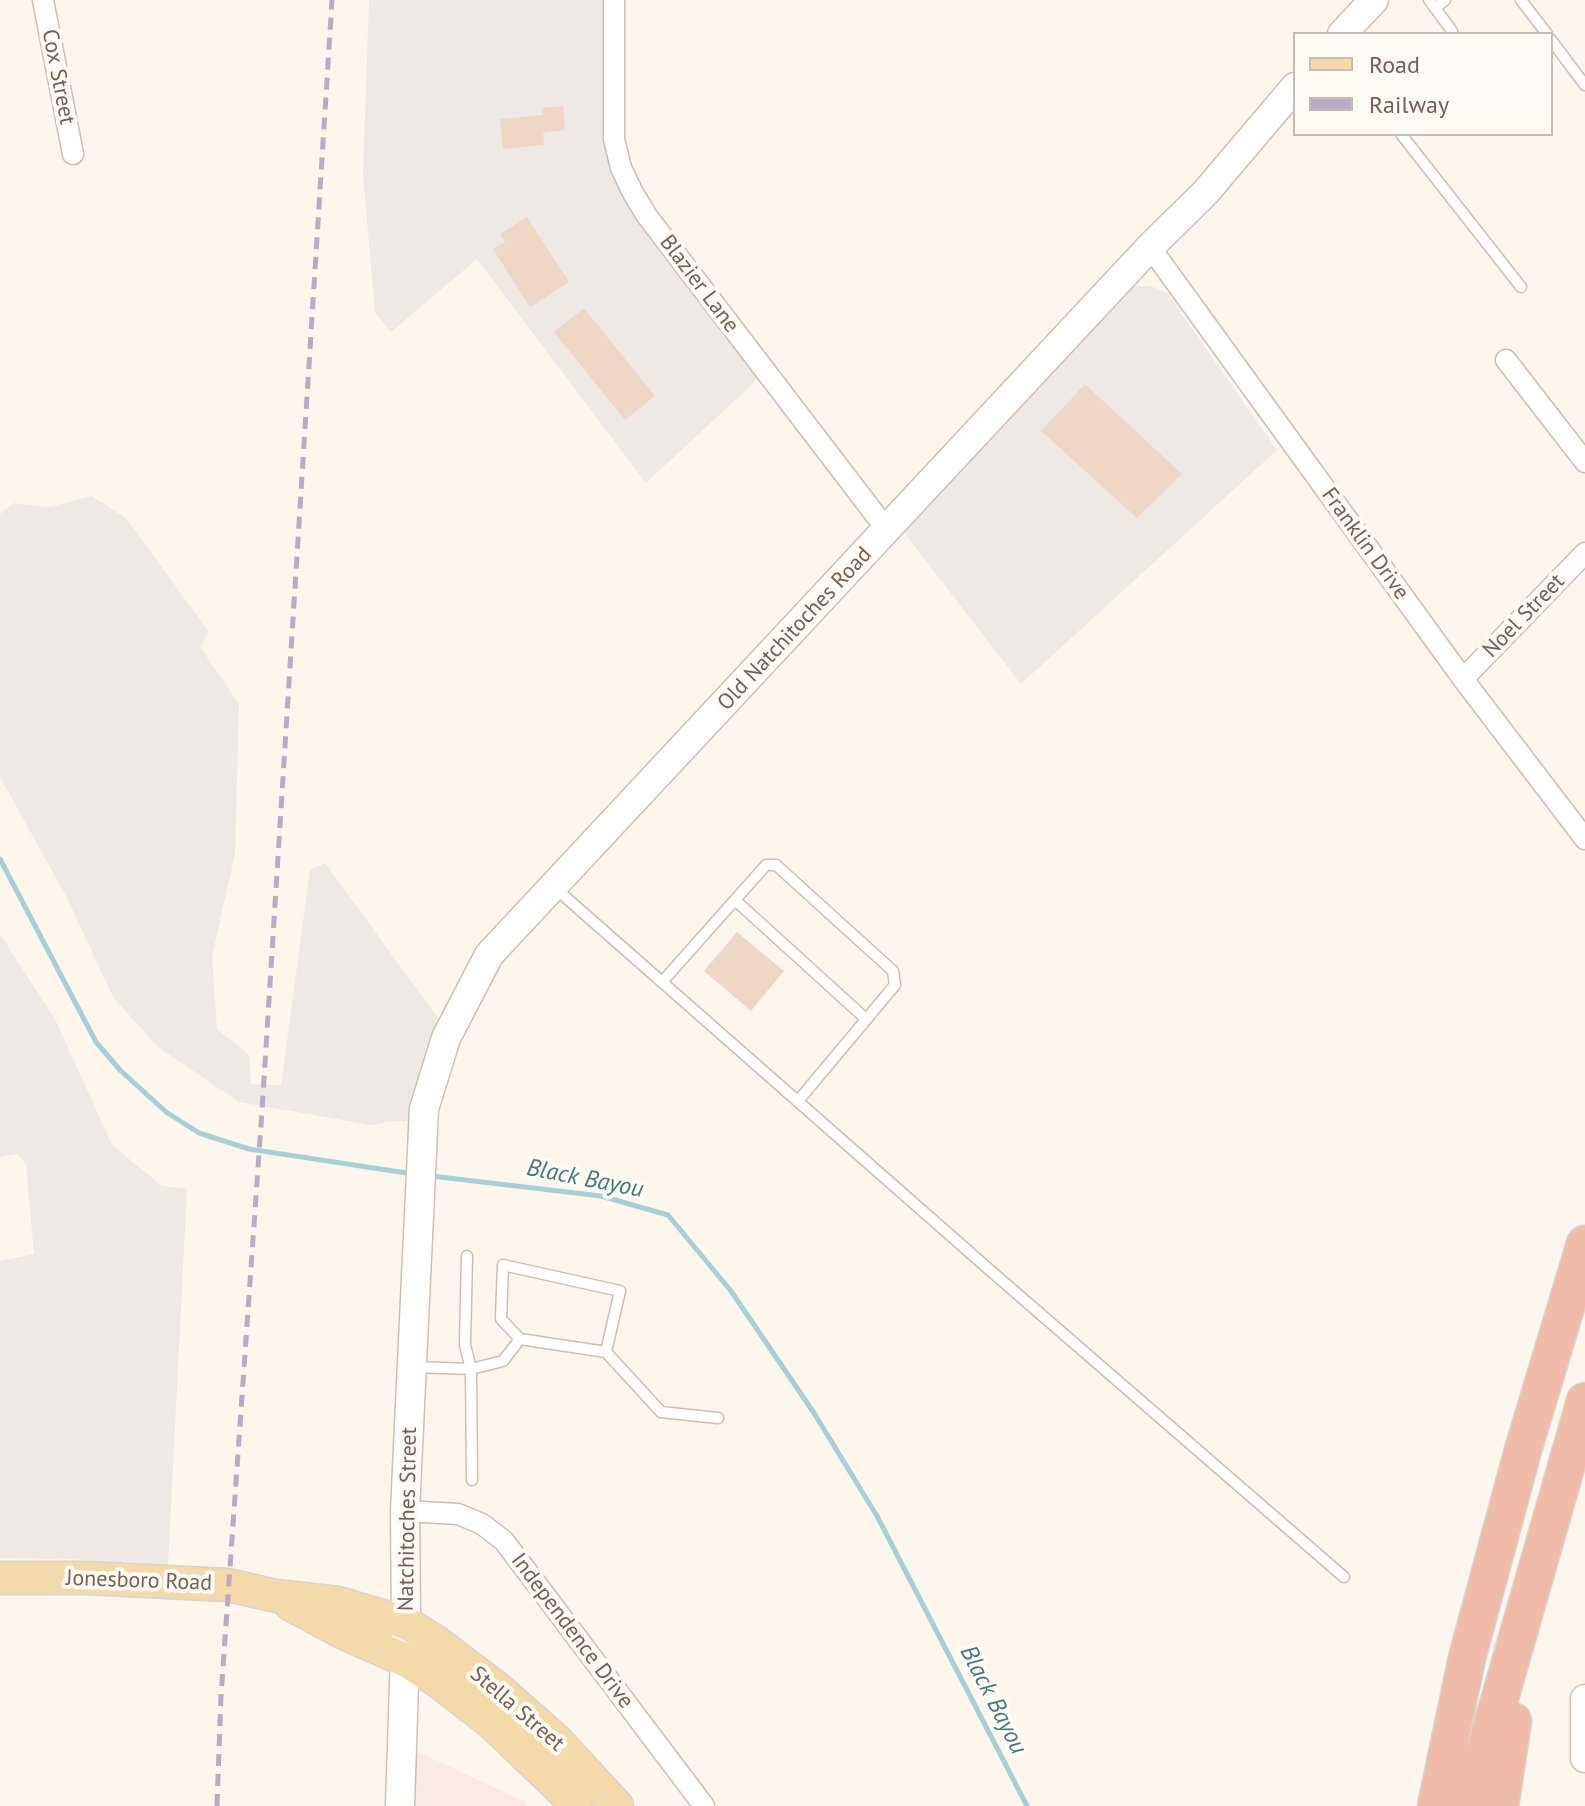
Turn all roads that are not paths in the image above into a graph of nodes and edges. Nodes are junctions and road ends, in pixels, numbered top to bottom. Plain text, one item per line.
1 (43, 0) edge
2 (614, 0) edge
3 (1374, 0) edge
4 (1445, 0) edge
5 (1521, 0) edge
6 (1432, 4) edge
7 (1452, 31) dead end
8 (1344, 32) edge
9 (1545, 32) edge
10 (1553, 43) edge
11 (1585, 85) edge
12 (1293, 89) edge
13 (1403, 136) edge
14 (73, 154) dead end
15 (1150, 247) junction
16 (1521, 287) dead end
17 (1506, 360) dead end
18 (1585, 462) edge
19 (887, 530) junction
20 (1585, 553) edge
21 (1463, 679) junction
22 (1585, 839) edge
23 (554, 887) junction
24 (735, 900) junction
25 (662, 982) junction
26 (866, 1019) junction
27 (798, 1101) junction
28 (418, 1232) joint
29 (1585, 1244) edge
30 (467, 1256) dead end
31 (520, 1339) junction
32 (606, 1352) junction
33 (412, 1367) junction
34 (471, 1369) junction
35 (1585, 1401) edge
36 (718, 1418) dead end
37 (1570, 1451) junction
38 (472, 1480) dead end
39 (405, 1511) junction
40 (1344, 1577) dead end
41 (0, 1578) edge
42 (276, 1596) junction
43 (406, 1623) junction
44 (1467, 1658) junction
45 (405, 1660) junction
46 (1585, 1699) edge
47 (1585, 1758) edge
48 (400, 1806) edge
49 (575, 1806) edge
50 (617, 1806) edge
51 (704, 1806) edge
52 (1412, 1806) edge
53 (1436, 1806) edge
54 (1469, 1806) edge
55 (1500, 1806) edge

1 - 14 street, Cox Street
2 - 19 street, Blazier Lane
3 - 8 street
4 - 6 lane
5 - 9 lane
6 - 7 lane
10 - 11 lane
12 - 15 street, Old Natchitoches Road
13 - 16 lane
15 - 19 street, Old Natchitoches Road
15 - 21 street, Franklin Drive
17 - 18 street
19 - 23 street, Old Natchitoches Road
20 - 21 street, Noel Street
21 - 22 street, Franklin Drive
23 - 25 lane
23 - 28 street, Old Natchitoches Road
24 - 25 lane
24 - 26 lane
24 - 26 lane
25 - 27 lane
26 - 27 lane
27 - 40 lane
28 - 33 street, Natchitoches Street
29 - 44 highway
30 - 34 lane
31 - 32 lane
31 - 32 lane
31 - 34 lane
32 - 36 lane
33 - 34 lane
33 - 39 street, Natchitoches Street
34 - 38 lane
35 - 37 highway
37 - 54 highway
37 - 55 highway
39 - 43 street, Natchitoches Street
39 - 51 street, Independence Drive
41 - 42 main road, Jonesboro Road
42 - 43 main road, Jonesboro Road
42 - 45 main road, Jonesboro Road
43 - 45 street, Natchitoches Street
43 - 50 main road, Stella Street
44 - 52 highway
44 - 53 highway
45 - 48 street, Natchitoches Street
45 - 49 main road, Stella Street
46 - 47 street

